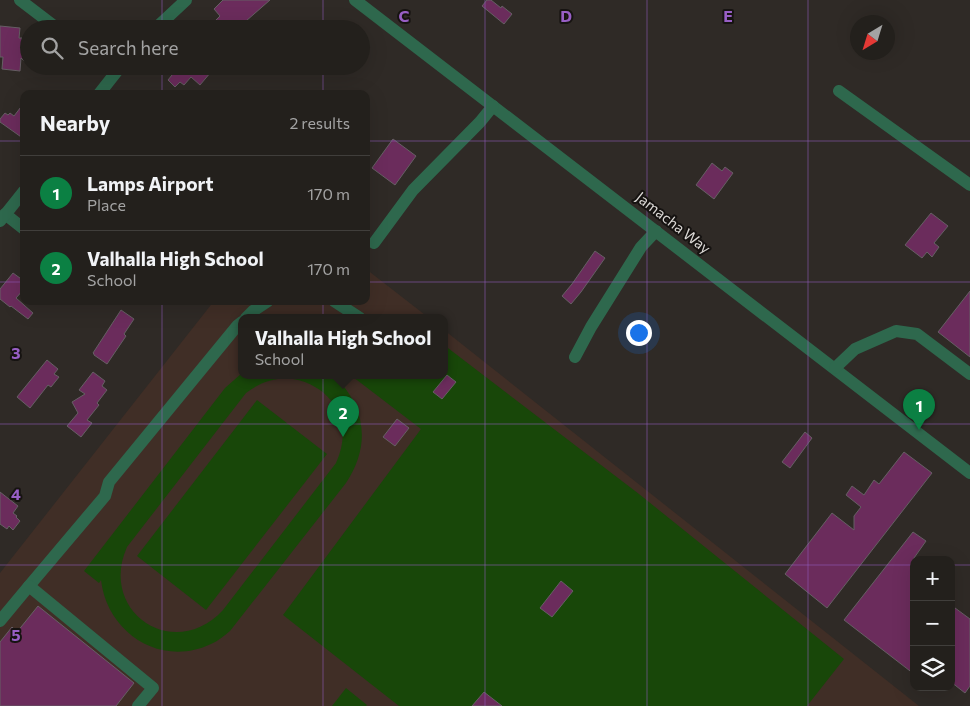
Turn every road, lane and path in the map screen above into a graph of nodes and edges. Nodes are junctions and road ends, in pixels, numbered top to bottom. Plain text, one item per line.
1 (20, 0) edge
2 (186, 0) edge
3 (355, 0) edge
4 (46, 20) edge
5 (165, 20) edge
6 (111, 75) edge
7 (101, 90) edge
8 (838, 91) dead end
9 (494, 106) junction
10 (970, 185) edge
11 (20, 195) edge
12 (3, 218) edge
13 (20, 227) edge
14 (656, 231) junction
15 (374, 244) dead end
16 (262, 305) edge
17 (340, 305) edge
18 (251, 314) edge
19 (354, 314) edge
20 (238, 328) edge
21 (575, 357) dead end
22 (834, 368) junction
23 (970, 374) edge
24 (970, 472) edge
25 (29, 586) junction
26 (0, 621) edge
27 (138, 706) edge

1 - 4 street
2 - 5 street
3 - 9 street, Jamacha Way
6 - 7 street
8 - 10 street
9 - 14 street, Jamacha Way
9 - 15 street
11 - 12 street
12 - 13 street
14 - 21 street
14 - 22 street, Jamacha Way
16 - 18 street
17 - 19 street
20 - 25 street
22 - 23 street
22 - 24 street, Jamacha Way
25 - 26 street
25 - 27 street

